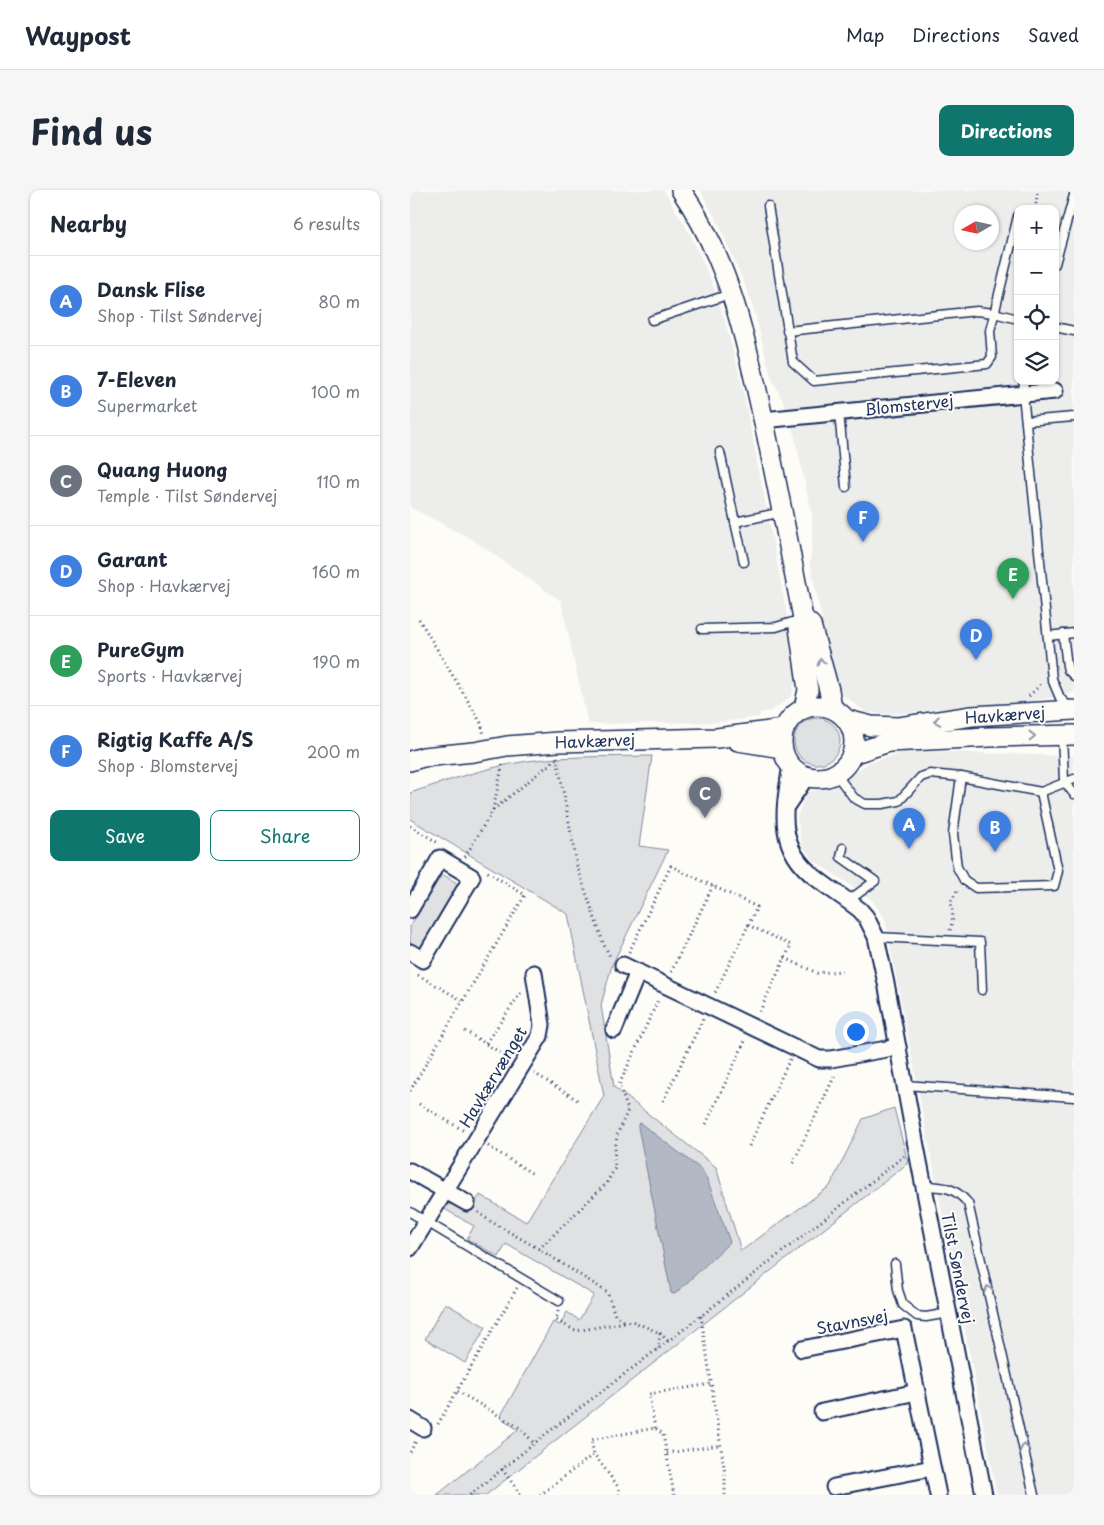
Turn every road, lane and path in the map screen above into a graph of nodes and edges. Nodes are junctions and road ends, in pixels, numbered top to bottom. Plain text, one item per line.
1 (681, 190) edge
2 (1038, 190) edge
3 (1074, 195) edge
4 (1035, 205) edge
5 (768, 206) dead end
6 (1014, 232) edge
7 (1059, 250) edge
8 (732, 294) junction
9 (994, 313) junction
10 (1014, 318) edge
11 (652, 320) dead end
12 (1059, 329) edge
13 (787, 331) junction
14 (1074, 331) edge
15 (1024, 387) edge
16 (1055, 391) dead end
17 (839, 412) junction
18 (1074, 417) edge
19 (763, 420) junction
20 (1026, 421) junction
21 (720, 452) dead end
22 (846, 487) dead end
23 (783, 512) junction
24 (735, 522) junction
25 (744, 562) dead end
26 (803, 618) junction
27 (418, 619) dead end
28 (702, 629) dead end
29 (1074, 633) edge
30 (1063, 634) junction
31 (1048, 636) junction
32 (1074, 676) edge
33 (804, 708) junction
34 (832, 708) junction
35 (1073, 710) edge
36 (847, 720) junction
37 (784, 729) junction
38 (1068, 735) edge
39 (717, 738) junction
40 (507, 746) junction
41 (782, 748) junction
42 (557, 750) junction
43 (481, 751) junction
44 (852, 754) junction
45 (410, 761) edge
46 (791, 765) junction
47 (835, 773) junction
48 (410, 774) edge
49 (807, 776) junction
50 (961, 777) junction
51 (1074, 779) edge
52 (1064, 781) junction
53 (1074, 784) edge
54 (1041, 792) junction
55 (1074, 794) edge
56 (785, 808) junction
57 (493, 810) junction
58 (410, 826) edge
59 (441, 845) dead end
60 (843, 848) dead end
61 (464, 863) junction
62 (479, 868) dead end
63 (964, 880) junction
64 (848, 901) junction
65 (410, 910) edge
66 (876, 937) junction
67 (947, 940) junction
68 (410, 952) edge
69 (785, 958) dead end
70 (623, 965) junction
71 (842, 971) dead end
72 (638, 972) junction
73 (534, 973) joint
74 (418, 974) dead end
75 (982, 990) dead end
76 (463, 1001) junction
77 (709, 1006) junction
78 (614, 1030) dead end
79 (486, 1044) dead end
80 (898, 1047) junction
81 (796, 1048) junction
82 (836, 1058) junction
83 (619, 1085) dead end
84 (905, 1085) junction
85 (410, 1091) edge
86 (1074, 1097) edge
87 (663, 1101) dead end
88 (749, 1146) dead end
89 (916, 1146) junction
90 (793, 1163) dead end
91 (410, 1171) edge
92 (924, 1186) junction
93 (444, 1191) junction
94 (468, 1203) joint
95 (410, 1212) edge
96 (426, 1222) junction
97 (410, 1248) edge
98 (539, 1249) junction
99 (895, 1264) dead end
100 (523, 1279) junction
101 (559, 1301) joint
102 (949, 1313) junction
103 (701, 1316) junction
104 (623, 1321) junction
105 (660, 1333) junction
106 (668, 1341) junction
107 (658, 1349) junction
108 (802, 1349) dead end
109 (711, 1384) junction
110 (917, 1392) junction
111 (822, 1412) dead end
112 (410, 1420) edge
113 (423, 1428) dead end
114 (655, 1428) junction
115 (534, 1443) junction
116 (720, 1445) junction
117 (667, 1453) junction
118 (594, 1454) junction
119 (932, 1468) junction
120 (502, 1469) junction
121 (834, 1488) dead end
122 (470, 1495) edge
123 (521, 1495) edge
124 (540, 1495) edge
125 (619, 1495) edge
126 (674, 1495) edge
127 (725, 1495) edge
128 (938, 1495) edge
129 (984, 1495) edge
130 (1034, 1495) edge

1 - 8 street
2 - 4 path
3 - 7 lane
5 - 13 lane
6 - 9 lane
8 - 11 lane
8 - 19 street
9 - 10 lane
9 - 13 lane
9 - 13 lane
12 - 14 lane
15 - 16 street, Blomstervej
15 - 17 street, Blomstervej
15 - 20 lane
17 - 19 street, Blomstervej
17 - 22 lane
18 - 20 lane
19 - 23 street
20 - 31 lane
21 - 24 lane
23 - 24 lane
23 - 26 street
24 - 25 lane
26 - 28 lane
26 - 33 street
34 -> 26 street
27 - 43 path
29 - 30 lane
30 - 31 lane
30 - 32 lane
31 - 35 lane
33 - 34 street
33 - 37 street
34 - 36 street
35 -> 36 street, Havkærvej
36 - 44 street
37 - 39 street, Havkærvej
37 - 41 street
44 -> 38 street, Havkærvej
38 - 52 lane
39 - 41 street, Havkærvej
39 - 42 street, Havkærvej
40 - 42 street, Havkærvej
40 - 43 street, Havkærvej
40 - 57 path
41 - 46 street
42 - 57 path
42 - 70 path
43 - 45 street, Havkærvej
43 - 48 street, Havkærvej
44 - 47 street
46 - 49 street
46 - 56 street, Tilst Søndervej
47 - 49 street
47 - 50 lane
49 - 56 street
50 - 54 lane
50 - 63 lane
51 - 52 lane
52 - 53 lane
52 - 54 lane
52 - 55 lane
54 - 63 lane
56 - 64 street, Tilst Søndervej
57 - 61 path
58 - 59 path
60 - 64 lane
61 - 65 street
61 - 68 street
62 - 76 path
63 - 67 path
64 - 66 street, Tilst Søndervej
66 - 67 lane
66 - 80 street, Tilst Søndervej
67 - 75 lane
69 - 71 path
70 - 72 street
70 - 77 path
72 - 77 street
72 - 78 street
73 - 79 path
73 - 93 street, Havkærvænget
74 - 76 path
76 - 85 path
77 - 81 street
77 - 87 path
80 - 82 street
80 - 84 street, Tilst Søndervej
81 - 82 street
81 - 88 path
82 - 90 path
83 - 98 path
84 - 86 lane
84 - 89 street, Tilst Søndervej
89 - 92 street, Tilst Søndervej
89 - 103 path
91 - 93 street
92 - 102 street, Tilst Søndervej
130 -> 92 lane
93 - 94 street
93 - 96 street, Havkærvænget
94 - 98 path
95 - 96 lane
96 - 97 street, Havkærvænget
96 - 100 lane
98 - 104 path
99 - 102 lane
100 - 101 lane
100 - 115 path
101 - 104 path
102 - 129 street, Tilst Søndervej
103 - 106 path
103 - 109 path
104 - 105 path
105 - 106 path
105 - 107 path
106 - 107 path
107 - 115 path
108 - 110 street, Stavnsvej
109 - 114 path
109 - 116 path
110 - 111 street
110 - 119 street, Stavnsvej
112 - 113 street
114 - 117 path
114 - 118 path
115 - 120 path
116 - 117 path
116 - 127 path
117 - 126 path
118 - 124 path
118 - 125 path
119 - 121 street
119 - 128 street, Stavnsvej
120 - 122 path
120 - 123 path

